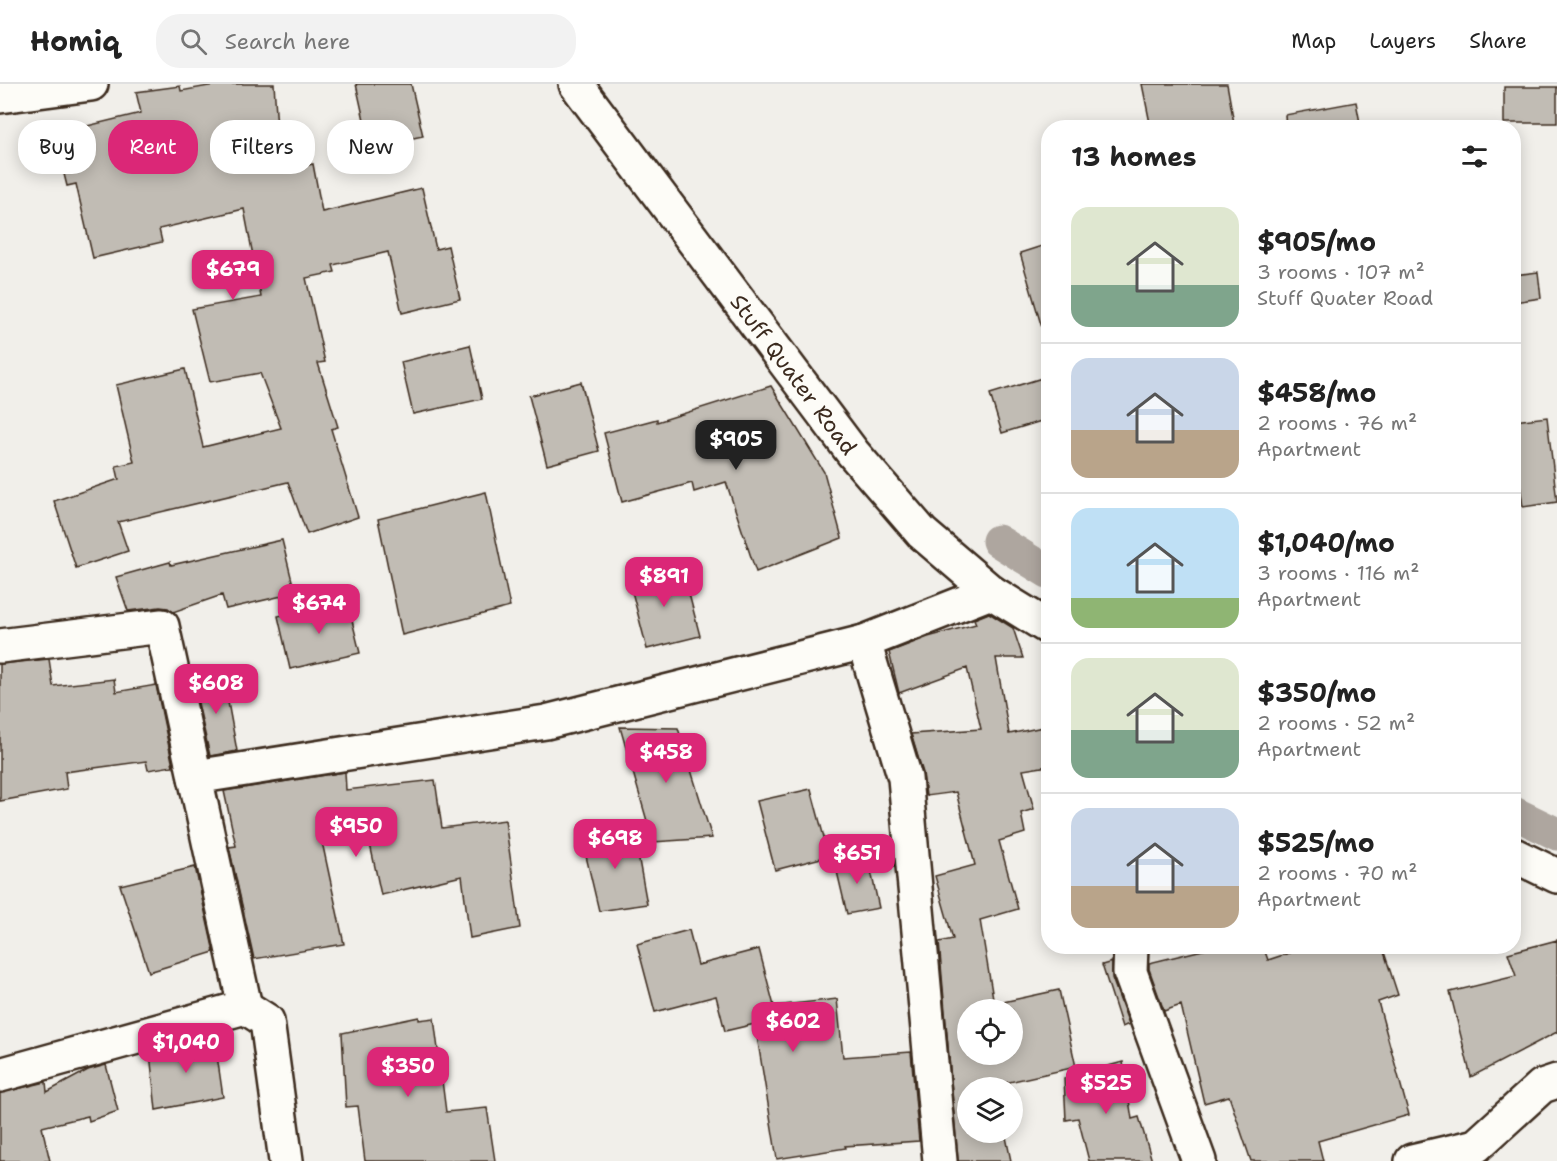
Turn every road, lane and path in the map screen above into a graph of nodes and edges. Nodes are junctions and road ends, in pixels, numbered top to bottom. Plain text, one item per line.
1 (91, 84) edge
2 (576, 84) edge
3 (0, 96) edge
4 (991, 592) junction
5 (1041, 623) edge
6 (864, 642) junction
7 (0, 646) edge
8 (195, 777) junction
9 (1521, 858) edge
10 (1557, 876) edge
11 (1131, 954) edge
12 (245, 1007) junction
13 (0, 1075) edge
14 (1557, 1081) edge
15 (286, 1161) edge
16 (940, 1161) edge
17 (1199, 1161) edge
18 (1412, 1161) edge

1 - 3 street
2 - 4 street, Stuff Quater Road
4 - 5 street, Stuff Quater Road
4 - 6 street
6 - 8 street
6 - 16 street
7 - 8 street
8 - 12 street
9 - 10 street
11 - 17 street
12 - 13 street
12 - 15 street
14 - 18 street

